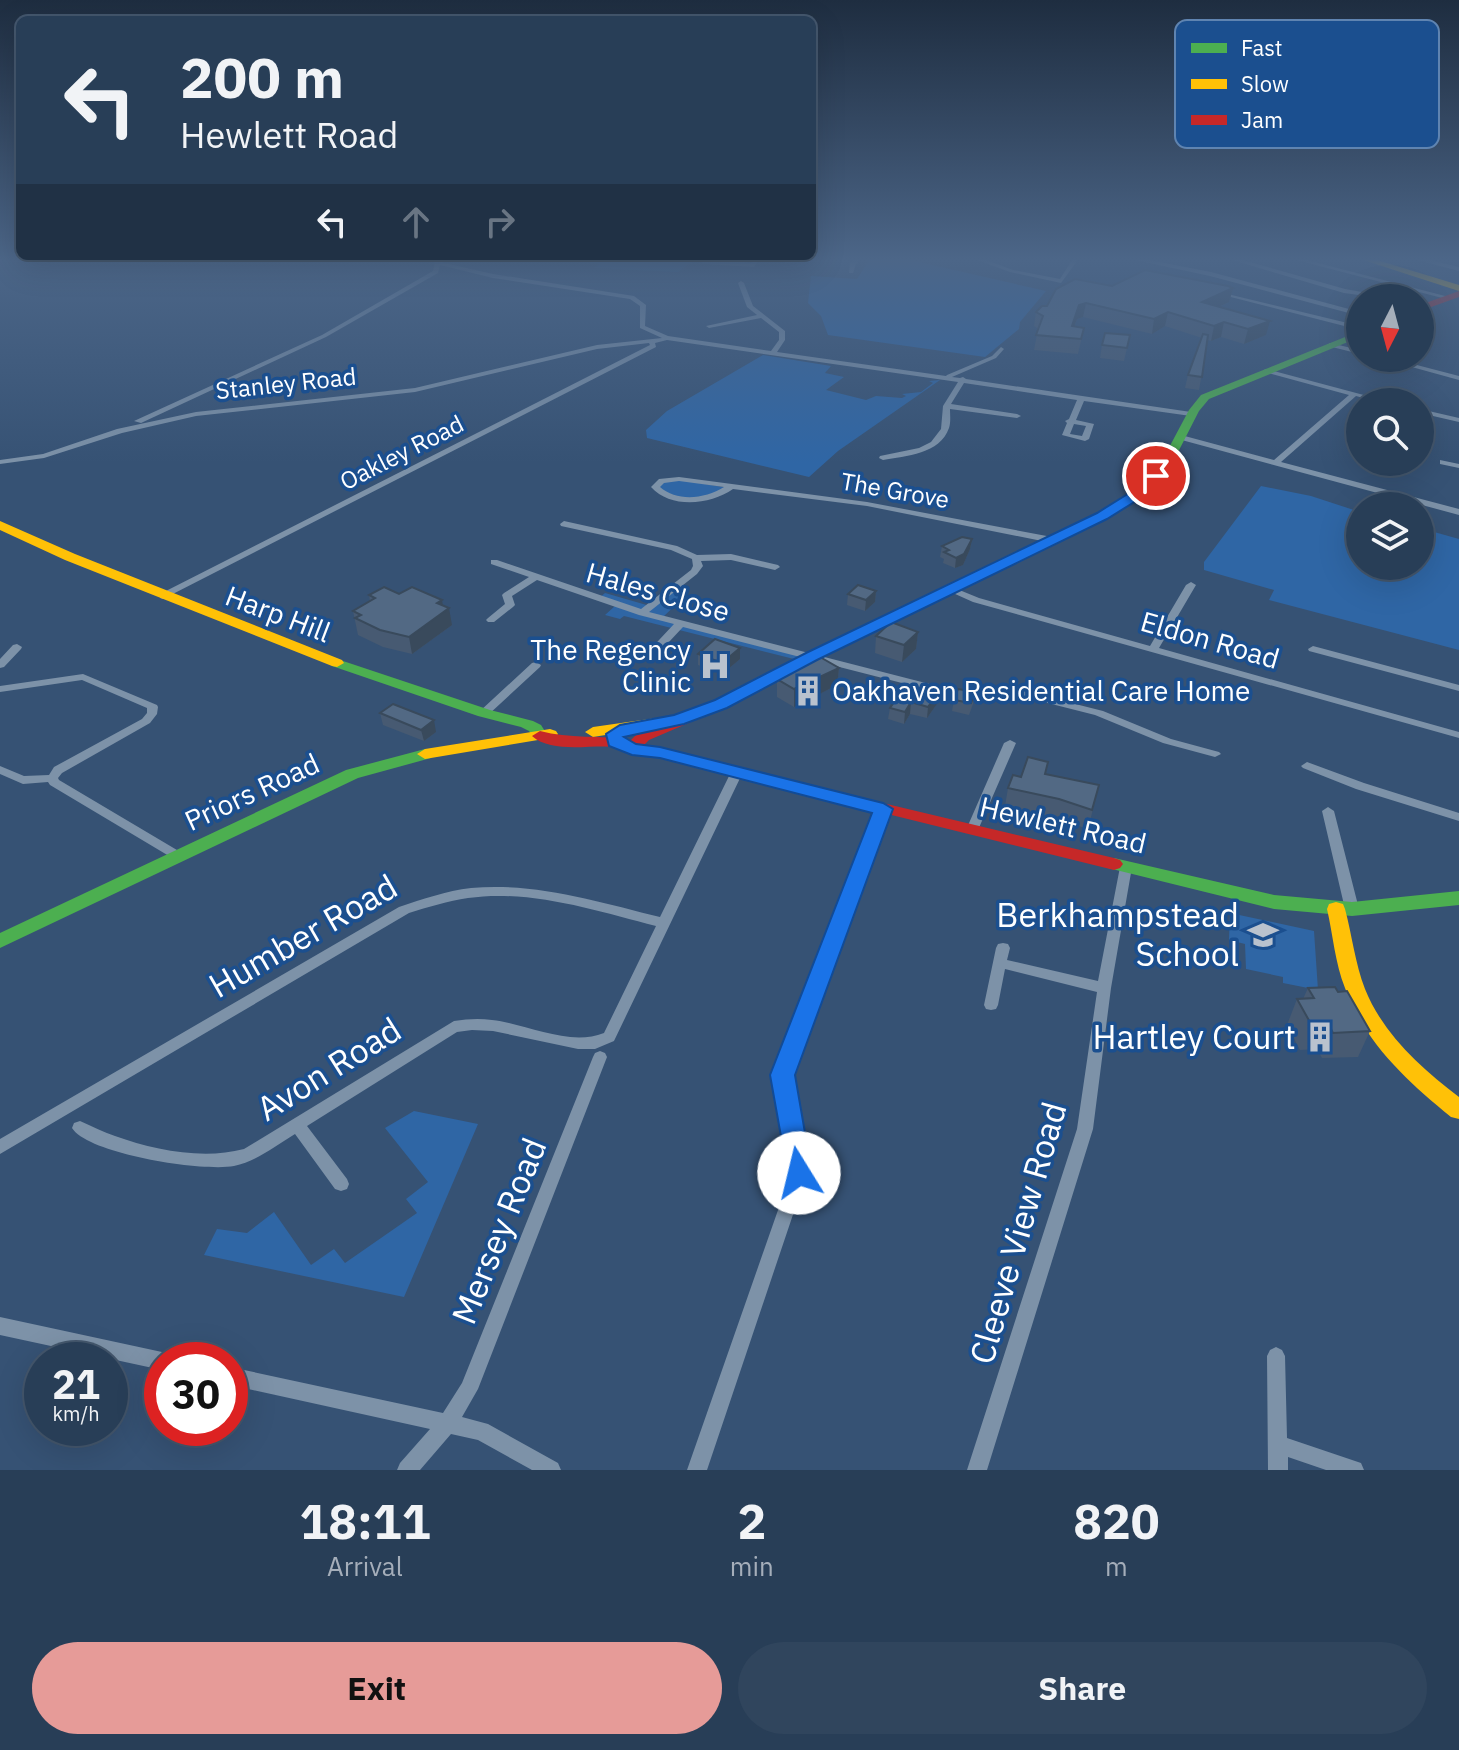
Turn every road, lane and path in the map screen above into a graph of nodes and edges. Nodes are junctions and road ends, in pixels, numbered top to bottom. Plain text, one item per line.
1 (342, 326) edge
2 (642, 326) edge
3 (775, 326) edge
4 (1346, 338) edge
5 (673, 339) junction
6 (652, 342) junction
7 (1330, 345) junction
8 (1001, 349) dead end
9 (1346, 349) edge
10 (774, 351) junction
11 (1266, 371) junction
12 (1434, 372) edge
13 (948, 377) junction
14 (1459, 378) edge
15 (963, 379) junction
16 (1346, 392) edge
17 (1082, 397) junction
18 (1346, 401) edge
19 (947, 406) junction
20 (1191, 414) junction
21 (1434, 414) edge
22 (1017, 416) dead end
23 (1459, 420) edge
24 (148, 421) junction
25 (1069, 421) dead end
26 (1181, 437) junction
27 (883, 458) dead end
28 (0, 462) edge
29 (1443, 462) dead end
30 (1275, 463) junction
31 (1459, 466) edge
32 (729, 488) junction
33 (1459, 512) edge
34 (564, 524) dead end
35 (0, 525) edge
36 (1052, 540) junction
37 (696, 558) junction
38 (494, 562) dead end
39 (775, 567) dead end
40 (535, 577) junction
41 (1191, 585) dead end
42 (949, 589) junction
43 (163, 596) junction
44 (642, 613) junction
45 (491, 620) dead end
46 (681, 623) junction
47 (17, 647) dead end
48 (1153, 649) junction
49 (1313, 649) dead end
50 (812, 656) junction
51 (649, 657) dead end
52 (0, 665) edge
53 (536, 665) dead end
54 (1459, 688) edge
55 (0, 689) edge
56 (484, 713) junction
57 (1459, 735) edge
58 (540, 736) junction
59 (630, 737) junction
60 (1010, 743) dead end
61 (1215, 754) dead end
62 (1307, 766) dead end
63 (0, 770) edge
64 (737, 772) junction
65 (52, 778) junction
66 (883, 809) junction
67 (1328, 811) dead end
68 (1459, 817) edge
69 (972, 830) junction
70 (178, 856) junction
71 (1126, 867) junction
72 (1459, 898) edge
73 (1344, 909) junction
74 (664, 923) junction
75 (0, 941) edge
76 (1003, 948) dead end
77 (1000, 963) junction
78 (1104, 988) junction
79 (991, 1005) dead end
80 (600, 1057) dead end
81 (1459, 1110) edge
82 (297, 1125) junction
83 (80, 1128) dead end
84 (0, 1147) edge
85 (341, 1184) dead end
86 (0, 1326) edge
87 (1276, 1356) dead end
88 (144, 1357) edge
89 (248, 1380) edge
90 (448, 1423) junction
91 (1278, 1444) junction
92 (407, 1470) edge
93 (551, 1470) edge
94 (697, 1470) edge
95 (977, 1470) edge
96 (1278, 1470) edge
97 (1354, 1470) edge

1 - 24 street
2 - 5 street
3 - 10 street
4 - 7 main road
5 - 6 street, Stanley Road
5 - 10 street
6 - 24 street, Stanley Road
6 - 43 street, Oakley Road
7 - 9 street
7 - 11 main road
8 - 13 street
10 - 13 street
11 - 16 street
11 - 20 main road
12 - 14 street
13 - 15 street
15 - 17 street
15 - 19 street
17 - 20 street
17 - 25 street
18 - 30 street
19 - 22 street
19 - 27 street
20 - 26 main road
21 - 23 street
24 - 28 street, Stanley Road
26 - 30 street
26 - 36 main road
29 - 31 street
30 - 33 street
32 - 32 street, The Grove
32 - 36 street, The Grove
34 - 37 street
35 - 43 main road, Harp Hill
36 - 42 main road
37 - 39 street
37 - 44 street
38 - 40 street, Hales Close
40 - 44 street, Hales Close
40 - 45 street
41 - 48 street
42 - 48 street, Eldon Road
42 - 50 main road
43 - 56 main road, Harp Hill
44 - 46 street, Hales Close
46 - 50 street, Hales Close
46 - 51 street
47 - 52 street
48 - 57 street, Eldon Road
49 - 54 street
50 - 59 main road
50 - 61 street, Hales Close
53 - 56 street
55 - 65 street
56 - 58 main road, Harp Hill
58 - 59 main road, Priors Road
58 - 70 main road, Priors Road
59 - 64 main road, Hewlett Road
60 - 69 street
62 - 68 street
63 - 65 street
64 - 66 main road, Hewlett Road
64 - 74 street
65 - 70 street
66 - 69 main road, Hewlett Road
66 - 94 street
67 - 73 street
69 - 71 main road, Hewlett Road
70 - 75 main road, Priors Road
71 - 73 main road, Hewlett Road
71 - 78 street, Cleeve View Road
72 - 73 main road, Hewlett Road
73 - 81 main road
74 - 82 street, Avon Road
74 - 84 street, Humber Road
76 - 77 street
77 - 78 street
77 - 79 street
78 - 95 street, Cleeve View Road
80 - 90 street, Mersey Road
82 - 83 street, Avon Road
82 - 85 street
86 - 88 street
87 - 91 street
89 - 90 street
90 - 92 street, Mersey Road
90 - 93 street
91 - 96 street
91 - 97 street

